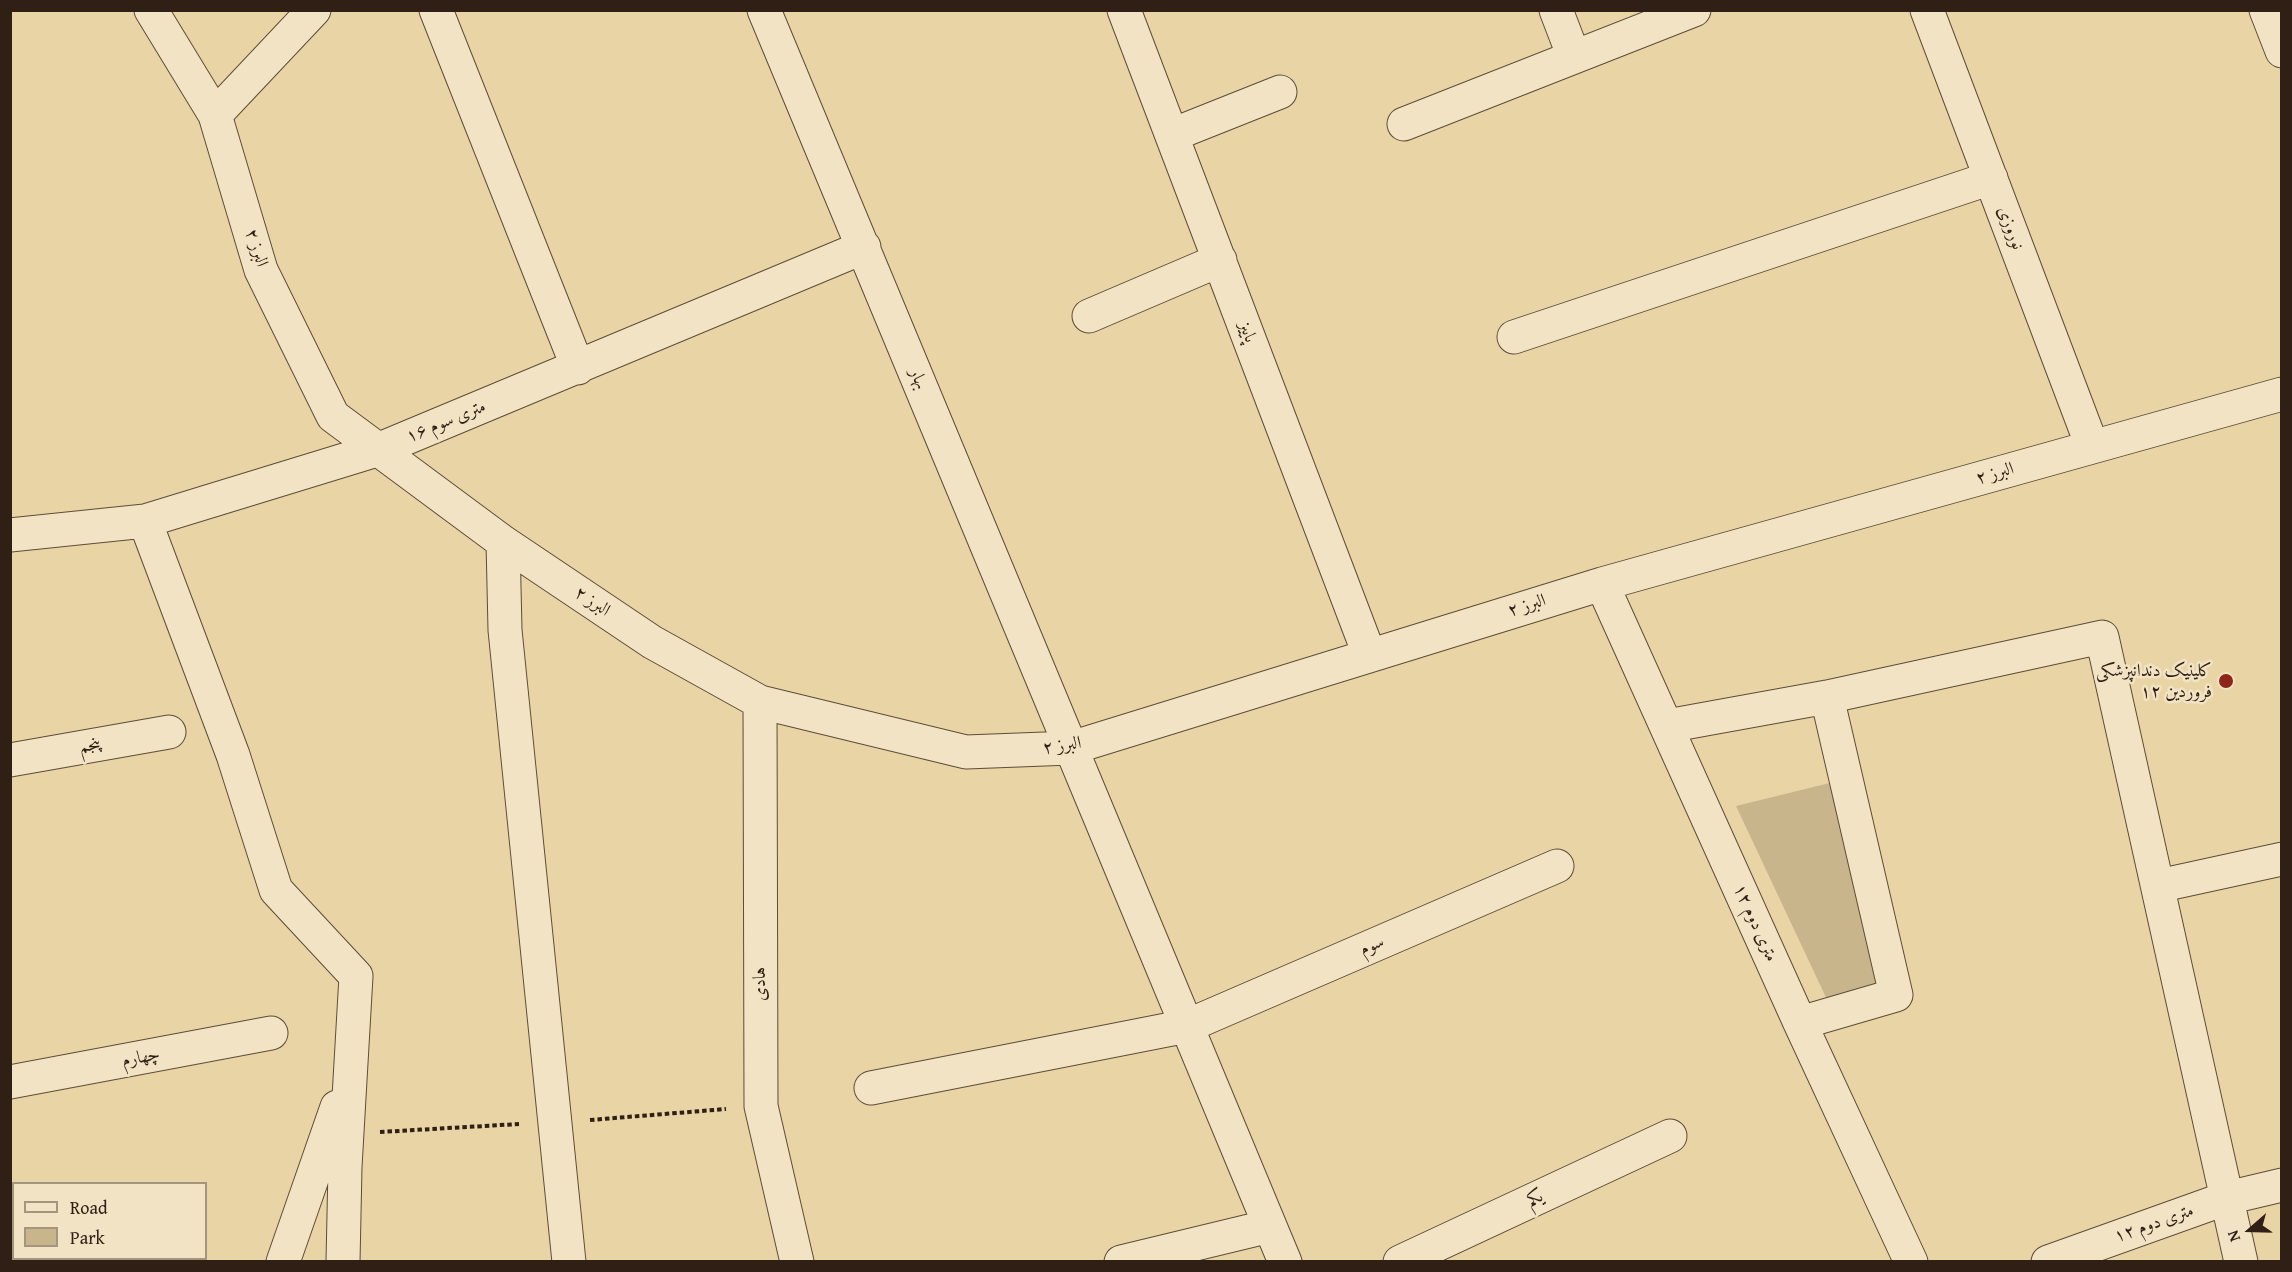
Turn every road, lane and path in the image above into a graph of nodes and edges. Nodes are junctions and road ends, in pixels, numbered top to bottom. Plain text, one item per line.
1 (151, 10) edge
2 (314, 10) edge
3 (436, 10) edge
4 (764, 10) edge
5 (1124, 10) edge
6 (1556, 10) edge
7 (1694, 10) edge
8 (1928, 10) edge
9 (2266, 10) edge
10 (2282, 51) edge
11 (1574, 57) junction
12 (1280, 92) dead end
13 (215, 115) junction
14 (1404, 124) dead end
15 (1172, 135) junction
16 (1991, 177) junction
17 (864, 247) junction
18 (1220, 260) junction
19 (1089, 316) dead end
20 (1514, 337) dead end
21 (578, 368) junction
22 (2282, 394) edge
23 (2092, 446) junction
24 (380, 449) junction
25 (145, 521) junction
26 (10, 535) edge
27 (503, 542) junction
28 (1602, 584) junction
29 (1369, 654) junction
30 (1827, 697) junction
31 (760, 702) junction
32 (1667, 726) junction
33 (169, 732) dead end
34 (1071, 748) junction
35 (10, 760) edge
36 (2282, 859) edge
37 (1557, 866) dead end
38 (2158, 886) junction
39 (1800, 1023) junction
40 (1187, 1026) junction
41 (271, 1034) dead end
42 (350, 1071) junction
43 (10, 1082) edge
44 (871, 1088) dead end
45 (1671, 1136) dead end
46 (2282, 1185) edge
47 (2227, 1198) junction
48 (1270, 1226) junction
49 (283, 1262) edge
50 (343, 1262) edge
51 (569, 1262) edge
52 (797, 1262) edge
53 (1121, 1262) edge
54 (1285, 1262) edge
55 (1400, 1262) edge
56 (1911, 1262) edge
57 (2048, 1262) edge
58 (2241, 1262) edge

1 - 13 street, البرز ۲
2 - 13 street
3 - 21 street
4 - 17 street, بهار
5 - 15 street, پاییز
6 - 11 street
7 - 11 street
8 - 16 street, نوروزی
9 - 10 street
11 - 14 street
12 - 15 street
13 - 24 street, البرز ۲
15 - 18 street, پاییز
16 - 20 street
16 - 23 street, نوروزی
17 - 21 street, ۱۶ متری سوم
17 - 34 street, بهار
18 - 19 street
18 - 29 street, پاییز
21 - 24 street, ۱۶ متری سوم
22 - 23 street, البرز ۲
23 - 28 street, البرز ۲
24 - 25 street, ۱۶ متری سوم
24 - 27 street, البرز ۲
25 - 26 street, ۱۶ متری سوم
25 - 42 street
27 - 31 street, البرز ۲
27 - 51 street
28 - 29 street, البرز ۲
28 - 32 street, ۱۲ متری دوم
29 - 34 street, البرز ۲
30 - 32 street
30 - 38 street
30 - 39 street
31 - 34 street, البرز ۲
31 - 52 street, هادی
32 - 39 street, ۱۲ متری دوم
33 - 35 street, پنجم
34 - 40 street, بهار
36 - 38 street
37 - 40 street, سوم
38 - 47 street
39 - 56 street, ۱۲ متری دوم
40 - 44 street, سوم
40 - 48 street, بهار
41 - 43 street, چهارم
42 - 49 street
42 - 50 street
45 - 55 street, یکم
46 - 47 street, ۱۲ متری دوم
47 - 57 street, ۱۲ متری دوم
47 - 58 street
48 - 53 street
48 - 54 street, بهار

